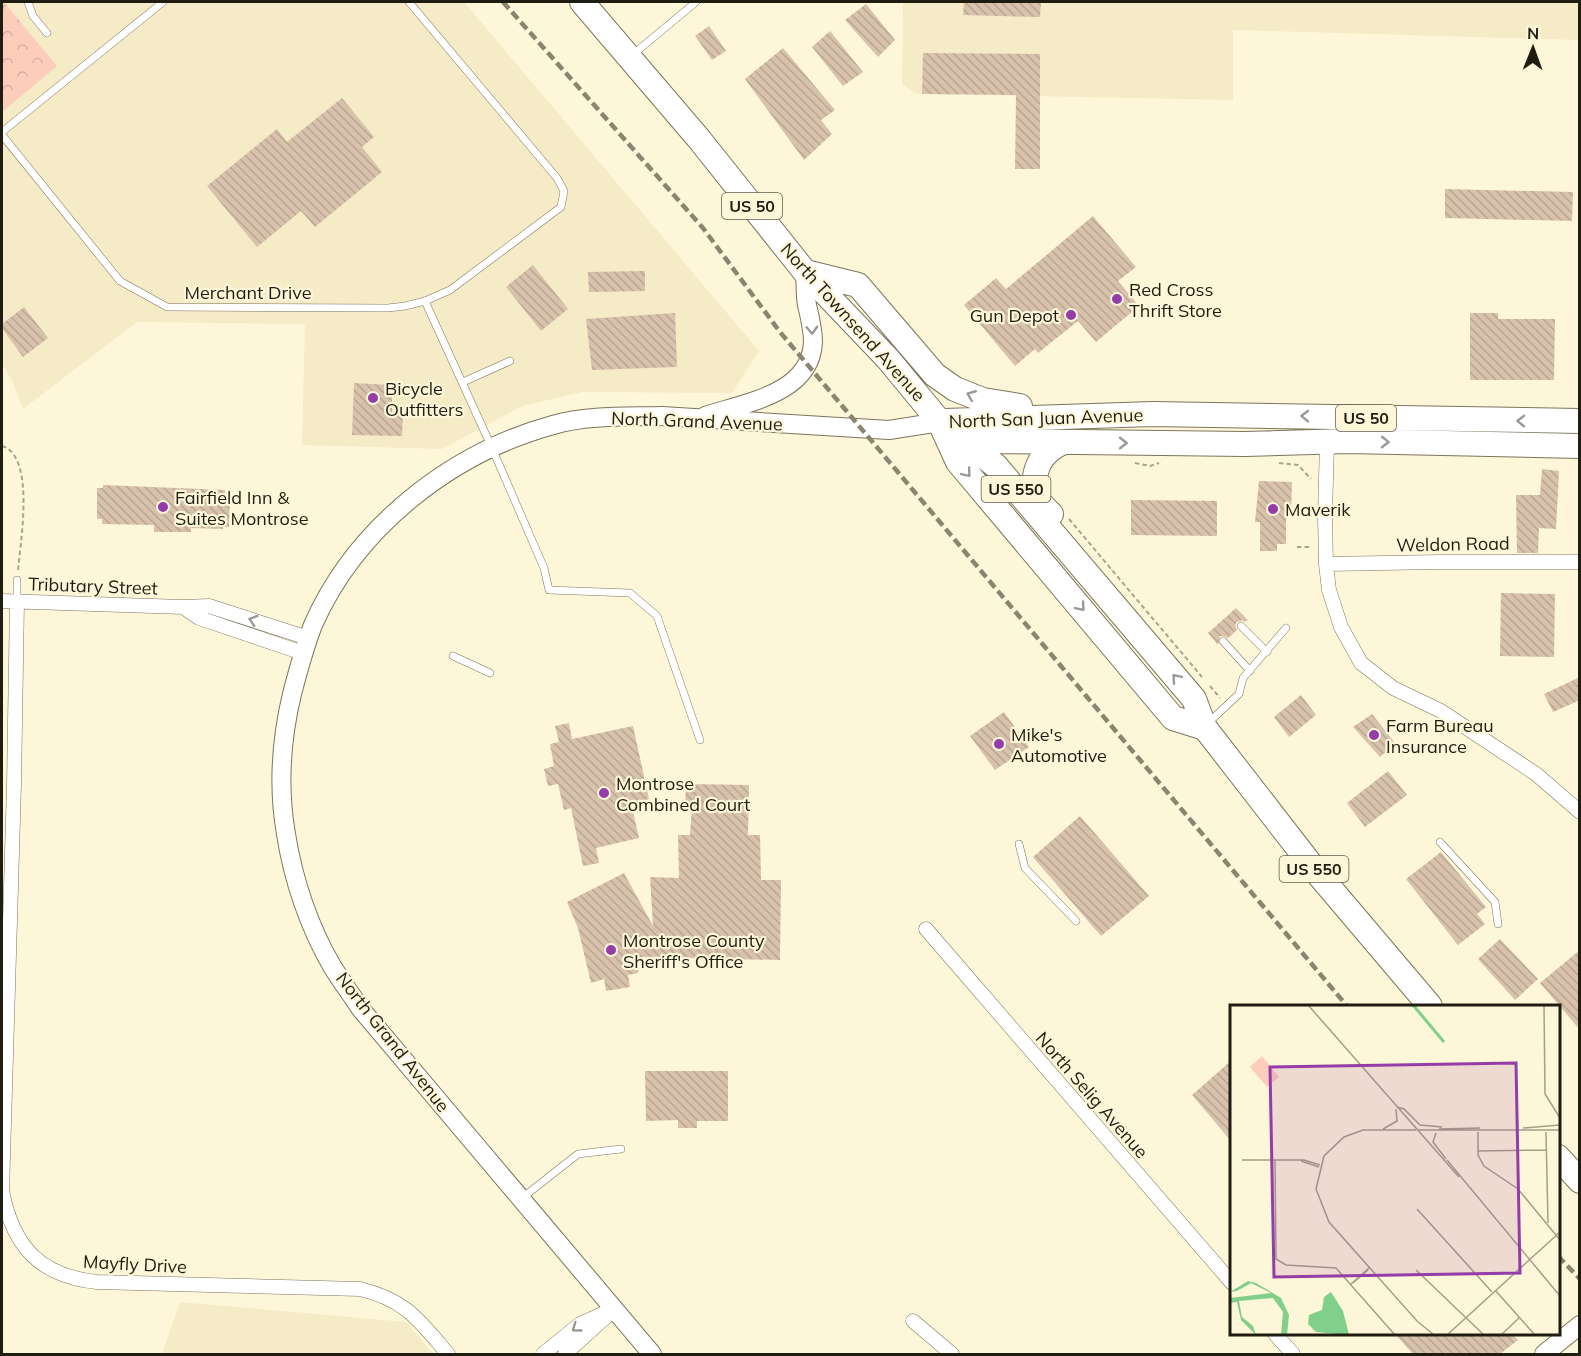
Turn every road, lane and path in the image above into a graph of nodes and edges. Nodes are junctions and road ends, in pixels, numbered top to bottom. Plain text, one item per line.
1 (28, 2) edge
2 (163, 2) edge
3 (409, 2) edge
4 (582, 2) edge
5 (696, 2) edge
6 (47, 33) dead end
7 (629, 57) junction
8 (2, 134) edge
9 (805, 272) junction
10 (425, 301) junction
11 (510, 361) dead end
12 (463, 382) junction
13 (1153, 414) junction
14 (696, 419) junction
15 (1580, 421) edge
16 (940, 422) junction
17 (1229, 429) junction
18 (1064, 442) junction
19 (1327, 442) junction
20 (2, 446) edge
21 (1580, 446) edge
22 (492, 448) junction
23 (1132, 463) dead end
24 (1161, 463) dead end
25 (1278, 464) dead end
26 (1313, 484) dead end
27 (1066, 515) dead end
28 (1312, 544) dead end
29 (1297, 547) dead end
30 (1580, 562) edge
31 (1326, 564) junction
32 (17, 580) joint
33 (2, 601) edge
34 (17, 602) junction
35 (1119, 610) junction
36 (1241, 626) dead end
37 (1286, 628) dead end
38 (1223, 641) dead end
39 (306, 646) junction
40 (1267, 652) junction
41 (453, 656) dead end
42 (1250, 671) junction
43 (490, 673) dead end
44 (1225, 705) junction
45 (1204, 728) junction
46 (700, 740) dead end
47 (1580, 812) edge
48 (1440, 842) dead end
49 (1019, 844) dead end
50 (1076, 921) dead end
51 (1498, 924) dead end
52 (926, 929) dead end
53 (1429, 1005) edge
54 (621, 1149) dead end
55 (1560, 1159) edge
56 (1580, 1181) edge
57 (521, 1199) junction
58 (1230, 1282) edge
59 (613, 1309) junction
60 (913, 1321) dead end
61 (1580, 1325) edge
62 (1276, 1335) edge
63 (448, 1354) edge
64 (543, 1354) edge
65 (565, 1354) edge
66 (652, 1354) edge
67 (952, 1354) edge
68 (1293, 1354) edge
69 (1544, 1354) edge

1 - 6 lane
2 - 8 lane, Merchant Drive
3 - 10 lane, Merchant Drive
4 - 7 highway, North Townsend Avenue / US 50
5 - 7 lane
7 - 9 highway, North Townsend Avenue / US 50
8 - 10 lane, Merchant Drive
13 -> 9 highway, US 50
9 -> 14 street
9 - 16 highway, North Townsend Avenue / US 50
10 - 12 lane
11 - 12 lane
12 - 22 lane
13 - 16 highway, North San Juan Avenue / US 50
13 - 17 highway, North San Juan Avenue / US 50
14 - 16 street, North Grand Avenue
14 - 22 street, North Grand Avenue
15 -> 17 highway, North San Juan Avenue / US 50
16 - 18 highway, North San Juan Avenue / US 50
16 - 35 highway, North Townsend Avenue / US 550
16 -> 45 highway, North Townsend Avenue / US 550
18 -> 17 highway, North San Juan Avenue / US 50
17 - 19 highway, North San Juan Avenue / US 50
18 - 35 highway
19 -> 21 highway, North San Juan Avenue / US 50
19 - 31 street
20 - 32 path
22 - 39 street, North Grand Avenue
22 - 46 lane
23 - 24 path
25 - 26 path
27 - 44 path
28 - 29 path
30 - 31 street, Weldon Road
31 - 47 street
32 - 34 lane
33 - 34 street, Tributary Street
34 - 39 street, Tributary Street
34 - 63 street, Mayfly Drive
45 -> 35 highway, North Townsend Avenue / US 550
36 - 40 lane
37 - 40 lane
38 - 42 lane
39 - 57 street, North Grand Avenue
40 - 42 lane
41 - 43 lane
42 - 44 lane
44 - 45 lane
45 - 53 highway, North Townsend Avenue / US 550
48 - 51 lane
49 - 50 lane
52 - 58 street, North Selig Avenue
54 - 57 lane
55 - 56 highway
57 - 59 street, North Grand Avenue
59 -> 64 street
59 - 65 street
59 - 66 street, North Grand Avenue
60 - 67 street
61 - 69 street
62 - 68 street

